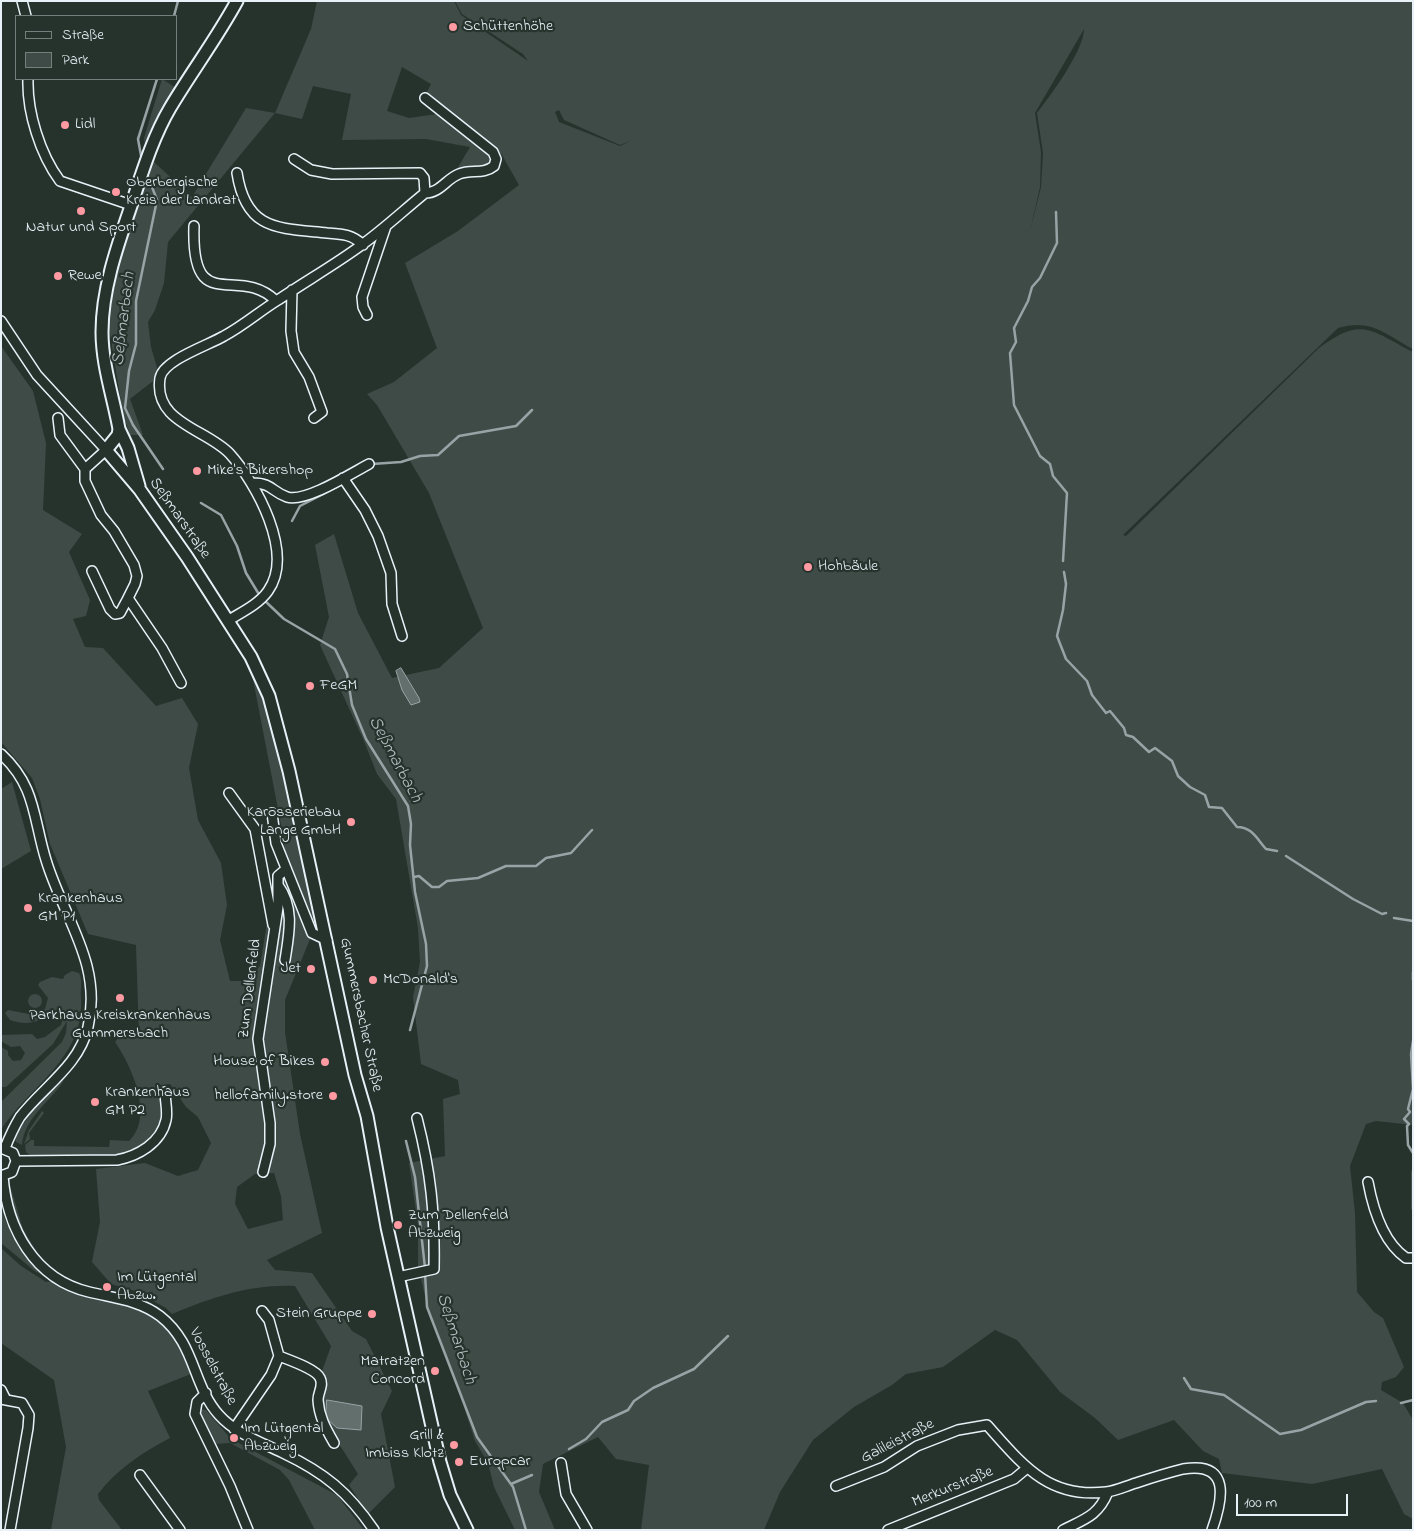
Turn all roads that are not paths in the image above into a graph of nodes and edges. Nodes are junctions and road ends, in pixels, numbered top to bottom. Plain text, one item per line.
1 (22, 1) edge
2 (237, 1) edge
3 (26, 15) edge
4 (28, 80) edge
5 (425, 98) dead end
6 (294, 159) dead end
7 (236, 173) dead end
8 (424, 193) junction
9 (131, 205) junction
10 (194, 226) dead end
11 (386, 226) junction
12 (362, 244) junction
13 (292, 290) junction
14 (276, 301) junction
15 (367, 316) dead end
16 (1, 321) edge
17 (58, 418) dead end
18 (314, 418) dead end
19 (120, 429) junction
20 (106, 450) junction
21 (369, 464) dead end
22 (85, 469) junction
23 (343, 478) junction
24 (252, 483) junction
25 (140, 490) junction
26 (92, 571) dead end
27 (128, 598) junction
28 (229, 620) junction
29 (402, 636) dead end
30 (181, 682) dead end
31 (1, 754) edge
32 (287, 761) joint
33 (229, 792) dead end
34 (272, 813) dead end
35 (285, 870) junction
36 (278, 885) junction
37 (274, 928) junction
38 (327, 940) junction
39 (284, 960) dead end
40 (165, 1092) dead end
41 (417, 1118) dead end
42 (3, 1148) edge
43 (16, 1161) junction
44 (263, 1172) dead end
45 (2, 1176) edge
46 (1368, 1182) dead end
47 (1413, 1258) edge
48 (398, 1277) junction
49 (262, 1311) dead end
50 (279, 1356) junction
51 (1, 1390) edge
52 (206, 1393) junction
53 (4, 1399) edge
54 (234, 1429) junction
55 (334, 1444) dead end
56 (561, 1463) dead end
57 (1026, 1469) junction
58 (140, 1474) dead end
59 (836, 1486) dead end
60 (1108, 1492) junction
61 (10, 1530) edge
62 (180, 1530) edge
63 (248, 1530) edge
64 (374, 1530) edge
65 (467, 1530) edge
66 (587, 1530) edge
67 (888, 1530) edge
68 (1063, 1530) edge
69 (1212, 1530) edge

1 - 3 street
2 - 9 main road
4 - 9 street
5 - 8 street
6 - 8 street
7 - 12 street
8 - 11 street
9 - 19 main road
10 - 14 street
11 - 12 street
11 - 15 street
12 - 13 street
13 - 14 street
13 - 18 street
14 - 24 street
16 - 20 street, Seßmarstraße
17 - 22 street
19 - 20 main road
19 - 25 main road
20 - 22 street
20 - 25 main road, Seßmarstraße
21 - 23 street
22 - 27 street
23 - 24 street
23 - 29 street
24 - 28 street
25 - 28 main road, Seßmarstraße
26 - 27 street
27 - 30 street
28 - 32 main road, Seßmarstraße
31 - 42 street
32 - 38 main road, Gummersbacher Straße
33 - 37 street, Zum Dellenfeld
34 - 35 street
35 - 36 street, Zum Dellenfeld
35 - 38 street
36 - 37 street, Zum Dellenfeld
36 - 39 street, Zum Dellenfeld
37 - 44 street, Zum Dellenfeld
38 - 48 main road, Gummersbacher Straße
40 - 43 street
41 - 48 street
42 - 43 street
43 - 45 street
45 - 52 street, Vosselstraße
46 - 47 street
48 - 65 main road, Gummersbacher Straße
49 - 50 street
50 - 54 street
50 - 55 street
51 - 53 street
52 - 54 street, Vosselstraße
52 - 63 street
53 - 61 street
54 - 64 street, Vosselstraße
56 - 66 street
57 - 59 street, Galileistraße
57 - 60 street
57 - 67 street, Merkurstraße
58 - 62 street
60 - 68 street
60 - 69 street

